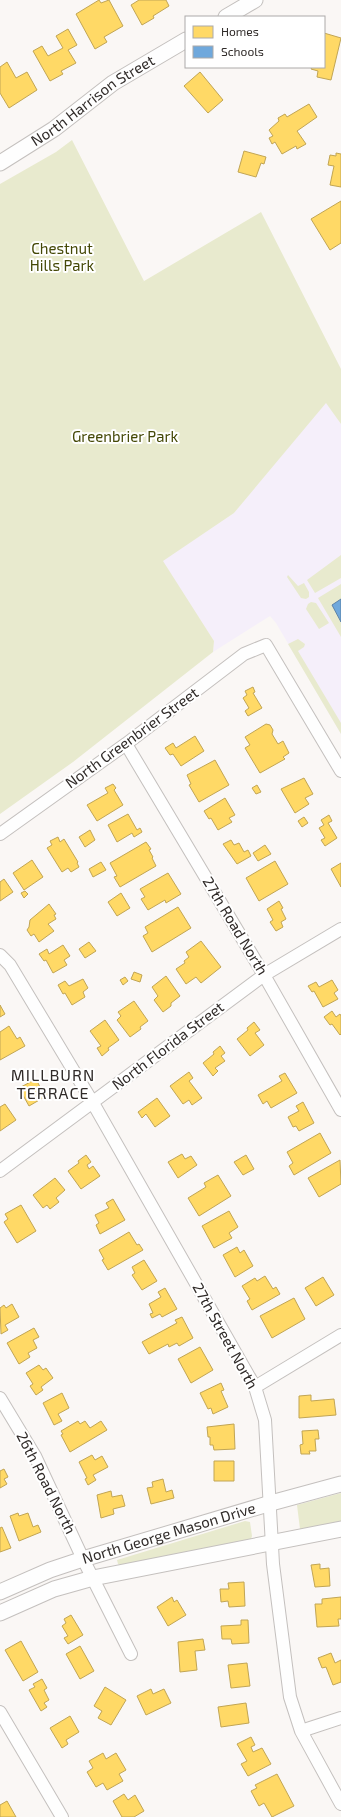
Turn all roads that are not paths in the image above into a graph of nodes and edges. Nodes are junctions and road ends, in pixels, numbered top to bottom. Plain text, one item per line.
1 (255, 0) edge
2 (228, 16) edge
3 (185, 41) edge
4 (0, 163) edge
5 (126, 744) junction
6 (341, 771) edge
7 (0, 834) edge
8 (341, 929) edge
9 (0, 955) edge
10 (264, 975) junction
11 (92, 1103) junction
12 (341, 1110) edge
13 (0, 1171) edge
14 (341, 1335) edge
15 (255, 1387) junction
16 (0, 1398) edge
17 (341, 1484) edge
18 (271, 1503) junction
19 (341, 1529) edge
20 (272, 1543) junction
21 (83, 1559) junction
22 (92, 1578) junction
23 (0, 1592) edge
24 (0, 1613) edge
25 (131, 1654) dead end
26 (0, 1712) edge
27 (341, 1718) edge
28 (302, 1731) junction
29 (341, 1804) edge
30 (62, 1817) edge

1 - 2 street
3 - 4 street, North Harrison Street
5 - 6 street, North Greenbrier Street
5 - 7 street, North Greenbrier Street
5 - 10 street, 27th Road North
8 - 10 street, North Florida Street
9 - 11 street, 27th Street North
10 - 11 street, North Florida Street
10 - 12 street, 27th Road North
11 - 13 street, North Florida Street
11 - 15 street, 27th Street North
14 - 15 street
15 - 18 street, 27th Street North
16 - 21 street, 26th Road North
17 - 18 street, North George Mason Drive
18 - 20 street, 27th Street North
18 - 21 street, North George Mason Drive
19 - 20 street, North George Mason Drive
20 - 22 street, North George Mason Drive
20 - 28 street, 27th Street North
21 - 22 street, 26th Road North
21 - 23 street, North George Mason Drive
22 - 24 street, North George Mason Drive
22 - 25 street, 26th Road North
26 - 30 street
27 - 28 street
28 - 29 street, 27th Street North

